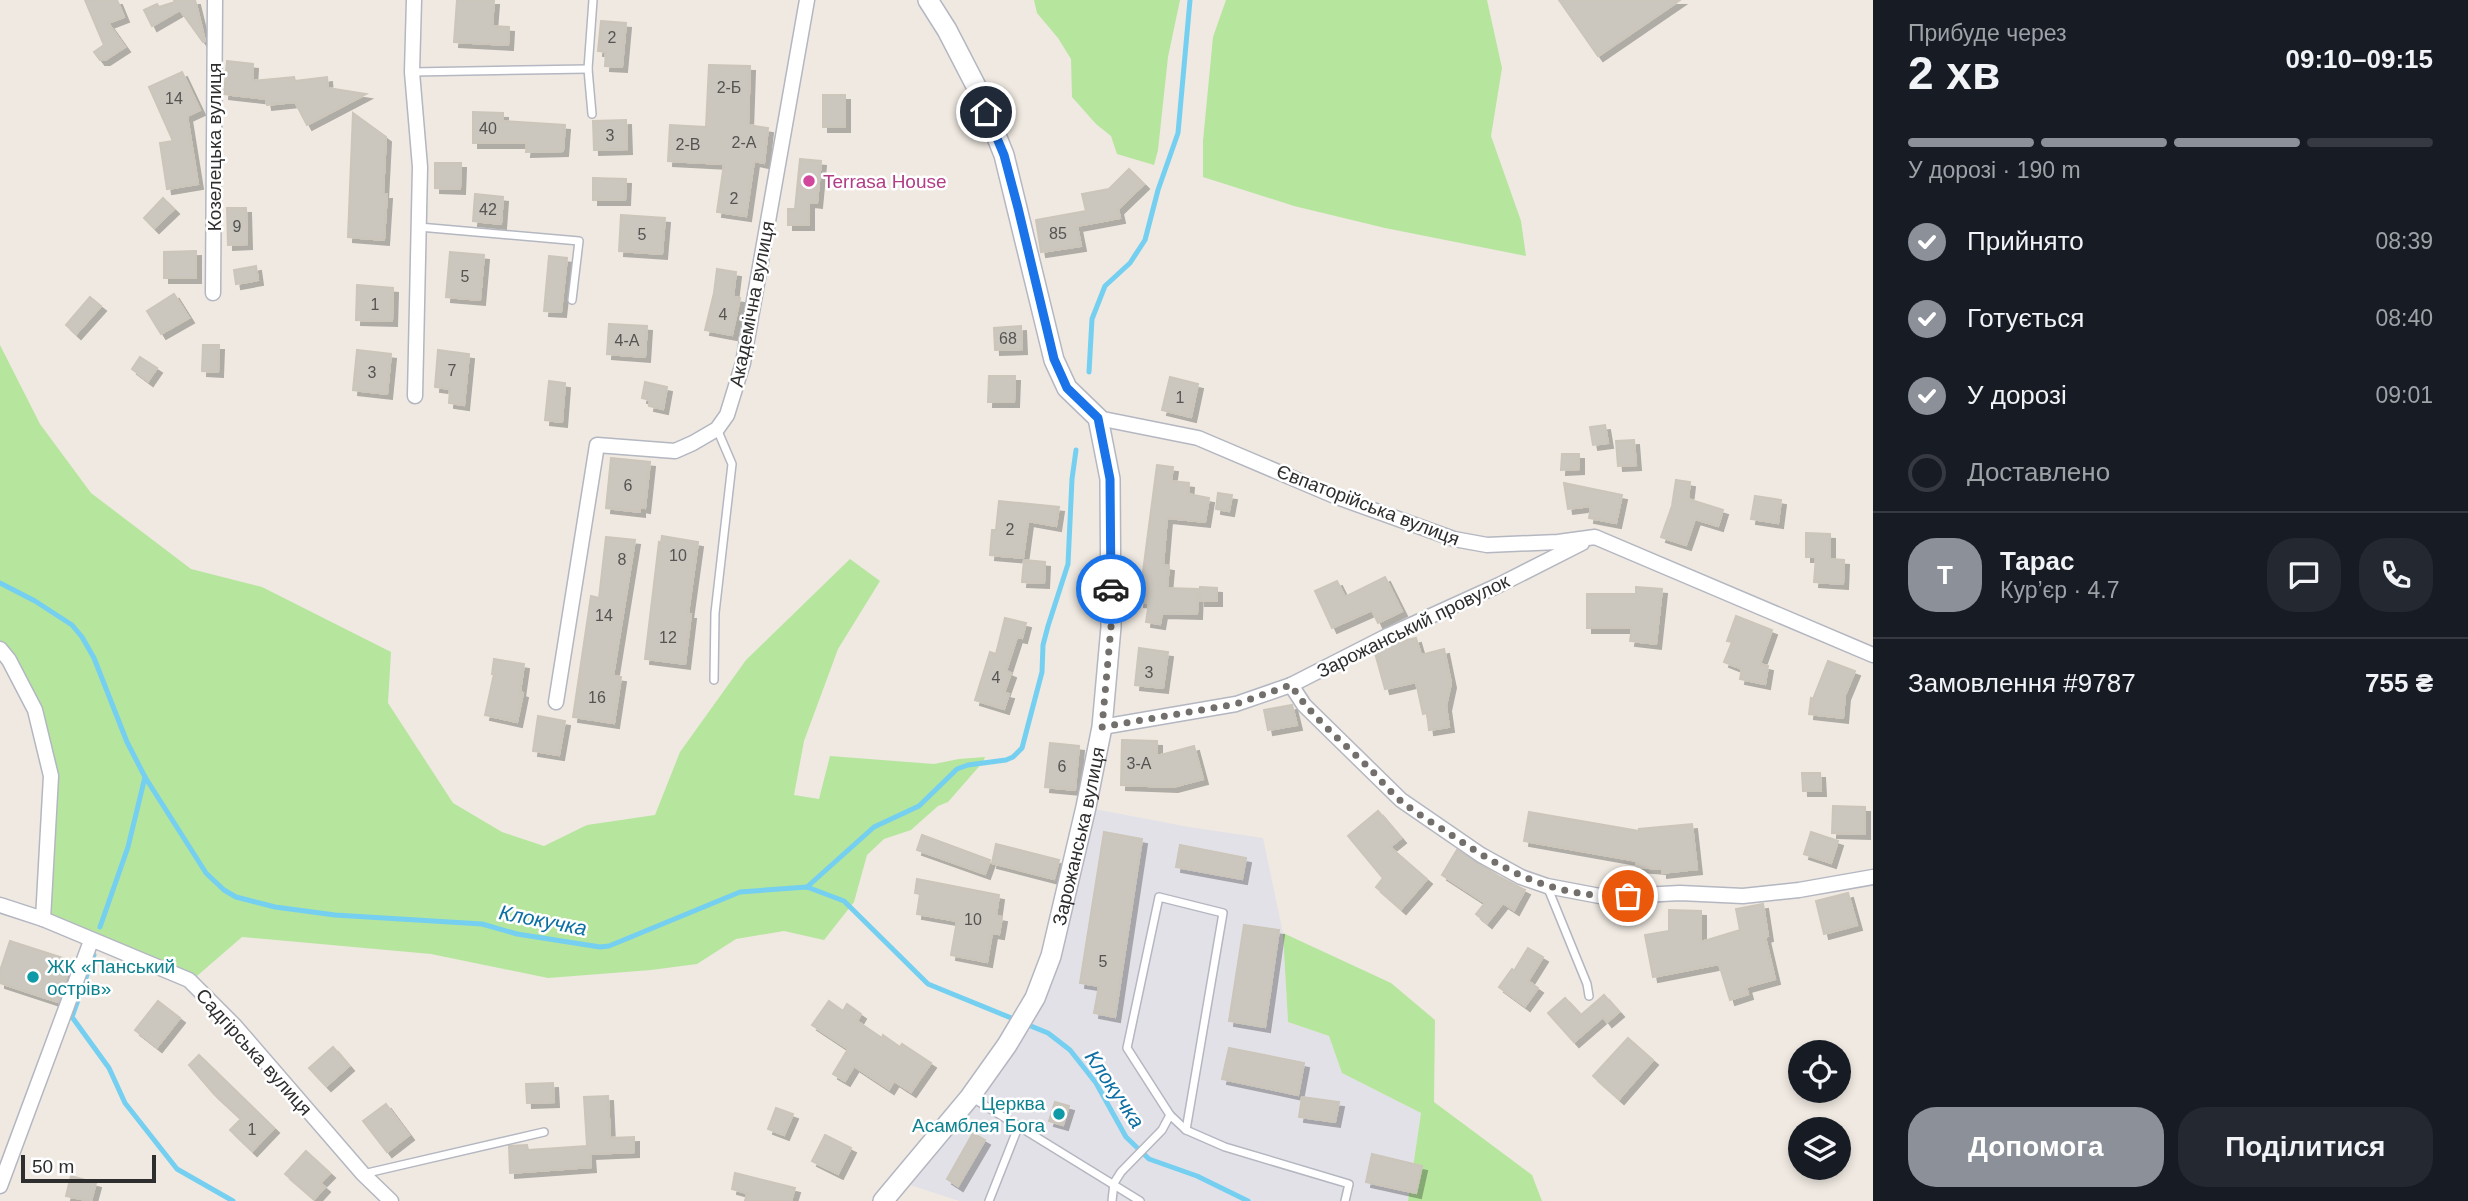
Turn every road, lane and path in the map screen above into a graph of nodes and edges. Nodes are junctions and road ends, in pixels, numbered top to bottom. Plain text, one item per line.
1 (215, 0) edge
2 (414, 0) edge
3 (593, 0) edge
4 (807, 0) edge
5 (928, 0) edge
6 (588, 69) junction
7 (412, 72) junction
8 (592, 114) dead end
9 (419, 227) junction
10 (214, 293) dead end
11 (572, 300) dead end
12 (415, 396) dead end
13 (1098, 418) junction
14 (717, 429) junction
15 (1595, 537) junction
16 (0, 649) edge
17 (1873, 655) edge
18 (714, 680) dead end
19 (1291, 685) junction
20 (556, 702) dead end
21 (1102, 727) junction
22 (1873, 877) edge
23 (1547, 886) junction
24 (0, 905) edge
25 (43, 919) junction
26 (91, 941) junction
27 (1589, 996) dead end
28 (970, 1097) junction
29 (1170, 1115) junction
30 (1019, 1125) junction
31 (1186, 1130) junction
32 (544, 1132) dead end
33 (363, 1174) junction
34 (1114, 1183) junction
35 (0, 1186) edge
36 (391, 1201) edge
37 (883, 1201) edge
38 (989, 1201) edge
39 (1112, 1201) edge
40 (1140, 1201) edge
41 (1345, 1201) edge

1 - 10 street, Козелецька вулиця
2 - 7 street
3 - 6 lane
4 - 14 street, Академічна вулиця
5 - 13 street
6 - 7 lane
6 - 8 lane
7 - 9 street
9 - 11 lane
9 - 12 street
13 - 15 street, Євпаторійська вулиця
13 - 21 street, Зарожанська вулиця
14 - 18 lane
14 - 20 street
15 - 17 street
15 - 19 street, Зарожанський провулок
16 - 25 street
19 - 21 street, Зарожанський провулок
19 - 23 street
21 - 28 street, Зарожанська вулиця
22 - 23 street
23 - 27 lane
24 - 25 street, Садгірська вулиця
25 - 26 street, Садгірська вулиця
26 - 33 street, Садгірська вулиця
26 - 35 street
28 - 30 lane
28 - 37 street, Зарожанська вулиця
29 - 31 lane
29 - 31 lane
29 - 34 lane
30 - 34 lane
30 - 38 lane
31 - 41 lane
32 - 33 lane
33 - 36 street, Садгірська вулиця
34 - 39 lane
34 - 40 lane

